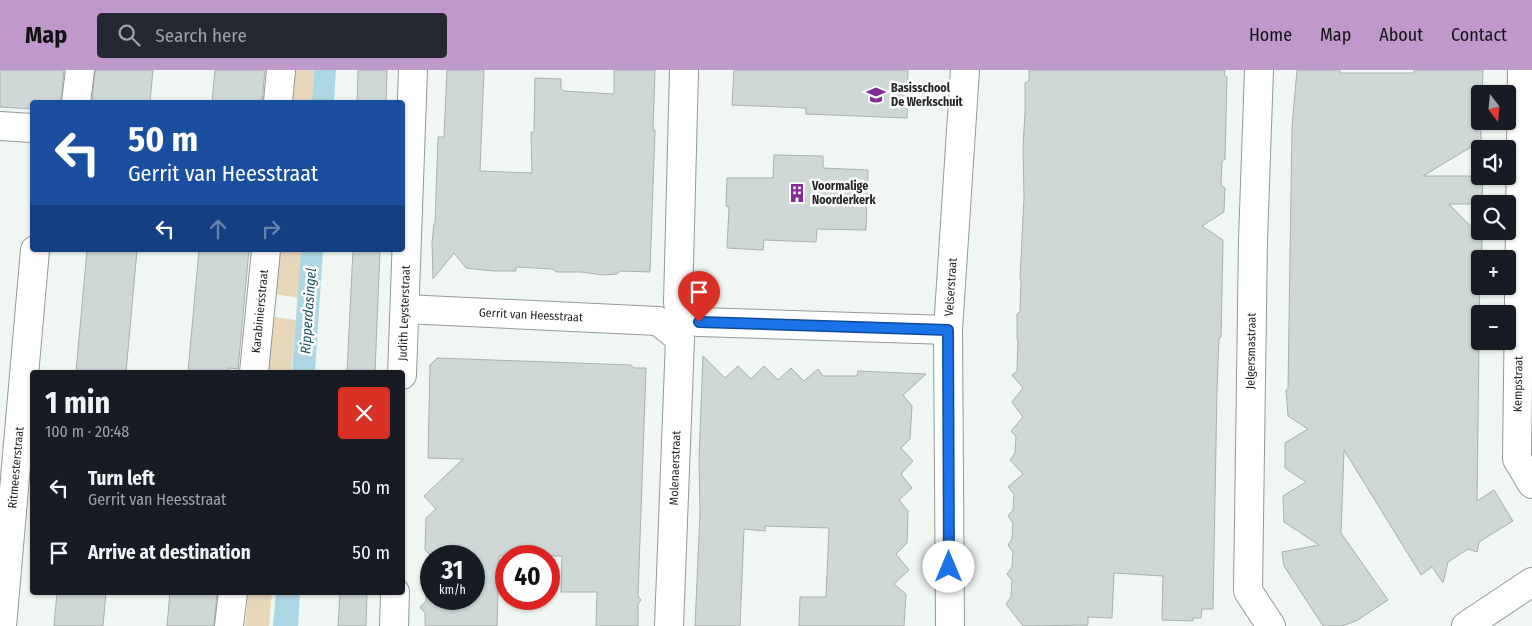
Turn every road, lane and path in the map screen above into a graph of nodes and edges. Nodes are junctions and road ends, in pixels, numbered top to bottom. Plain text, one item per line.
1 (80, 70) edge
2 (281, 70) edge
3 (413, 70) edge
4 (684, 70) edge
5 (965, 70) edge
6 (1259, 70) edge
7 (1522, 70) edge
8 (76, 100) edge
9 (278, 100) edge
10 (0, 126) edge
11 (30, 128) edge
12 (35, 252) edge
13 (266, 252) edge
14 (678, 303) junction
15 (405, 309) junction
16 (658, 321) junction
17 (948, 330) junction
18 (689, 331) junction
19 (254, 370) edge
20 (402, 370) edge
21 (10, 413) edge
22 (1532, 484) edge
23 (1532, 582) edge
24 (232, 595) edge
25 (395, 595) edge
26 (2, 626) edge
27 (229, 626) edge
28 (394, 626) edge
29 (669, 626) edge
30 (950, 626) edge
31 (1271, 626) edge
32 (1466, 626) edge

1 - 8 street
2 - 9 street
3 - 15 street, Judith Leysterstraat
4 - 14 street
5 - 17 street, Velserstraat
6 - 31 street, Jelgersmastraat
7 - 22 street, Kempstraat
10 - 11 street
12 - 21 street, Ritmeesterstraat
13 - 19 street, Karabiniersstraat
14 - 16 street
14 - 18 street
15 - 16 street, Gerrit van Heesstraat
15 - 20 street, Judith Leysterstraat
16 - 18 street
17 - 18 street
17 - 30 street, Velserstraat
18 - 29 street, Molenaerstraat
21 - 26 street, Ritmeesterstraat
23 - 32 street
24 - 27 street
25 - 28 street

